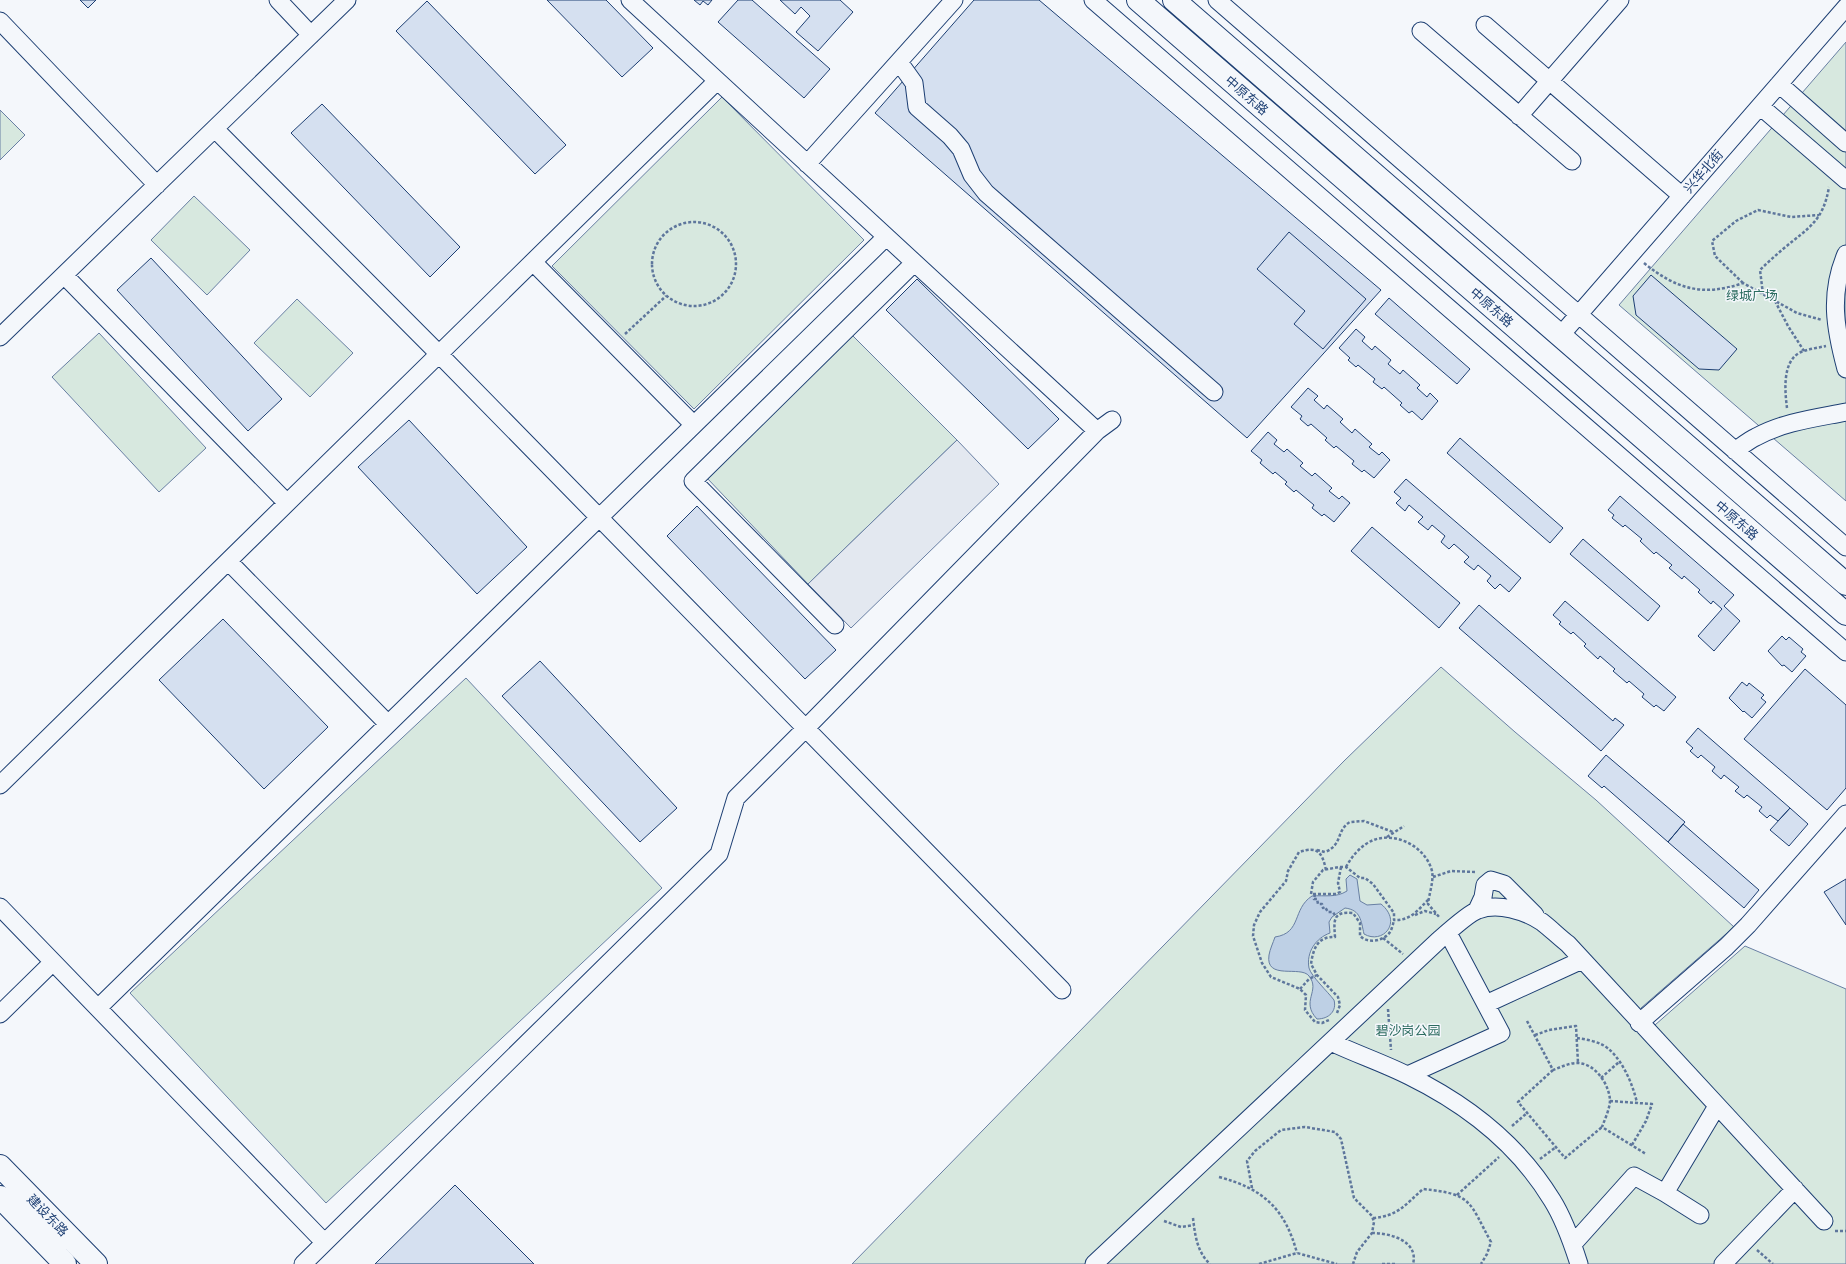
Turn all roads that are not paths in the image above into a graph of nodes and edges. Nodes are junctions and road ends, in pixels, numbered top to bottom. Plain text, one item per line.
1 (278, 0) edge
2 (347, 0) edge
3 (630, 0) edge
4 (954, 0) edge
5 (1093, 0) edge
6 (1138, 0) edge
7 (1174, 0) edge
8 (1217, 0) edge
9 (1620, 0) edge
10 (1846, 7) edge
11 (0, 21) edge
12 (1485, 24) dead end
13 (1421, 30) dead end
14 (311, 35) junction
15 (899, 62) junction
16 (717, 81) junction
17 (1550, 81) junction
18 (1778, 84) junction
19 (1760, 106) junction
20 (1519, 116) junction
21 (215, 128) junction
22 (1846, 143) edge
23 (1572, 161) dead end
24 (807, 164) junction
25 (1846, 180) edge
26 (157, 185) junction
27 (1682, 196) junction
28 (886, 237) junction
29 (1846, 254) edge
30 (533, 262) junction
31 (914, 263) junction
32 (64, 275) junction
33 (1578, 315) junction
34 (1560, 336) junction
35 (0, 337) edge
36 (439, 354) junction
37 (1846, 369) edge
38 (1214, 392) dead end
39 (1846, 412) edge
40 (1112, 420) dead end
41 (694, 425) junction
42 (1097, 431) junction
43 (1735, 451) junction
44 (287, 503) junction
45 (600, 517) junction
46 (1846, 547) edge
47 (228, 561) junction
48 (1846, 584) edge
49 (1846, 614) edge
50 (835, 625) dead end
51 (1846, 652) edge
52 (388, 724) junction
53 (806, 728) junction
54 (0, 785) edge
55 (1846, 814) edge
56 (0, 907) edge
57 (1477, 910) junction
58 (1542, 922) junction
59 (1448, 933) junction
60 (1582, 960) junction
61 (53, 962) junction
62 (1062, 990) dead end
63 (1486, 1004) junction
64 (98, 1008) junction
65 (0, 1014) edge
66 (1639, 1023) junction
67 (1330, 1042) junction
68 (1352, 1052) junction
69 (1306, 1065) junction
70 (1408, 1075) junction
71 (1717, 1106) junction
72 (0, 1166) edge
73 (1795, 1190) junction
74 (1665, 1193) junction
75 (0, 1197) edge
76 (1700, 1215) dead end
77 (1824, 1221) dead end
78 (324, 1242) junction
79 (1573, 1244) junction
80 (65, 1264) edge
81 (96, 1264) edge
82 (303, 1264) edge
83 (1094, 1264) edge
84 (1579, 1264) edge
85 (1723, 1264) edge

1 - 14 street
2 - 14 street
3 - 16 street
4 - 15 street
5 - 51 street
6 - 49 main road, 中原东路
7 - 34 main road, 中原东路
8 - 33 street
9 - 17 street
10 - 18 street, 兴华北街
11 - 26 street
12 - 17 street
13 - 20 street
14 - 21 street
15 - 24 street
15 - 38 street
16 - 24 street
16 - 30 street
17 - 20 street
17 - 27 street
18 - 19 street, 兴华北街
18 - 22 street
19 - 25 street
19 - 27 street, 兴华北街
20 - 23 street
21 - 26 street
21 - 36 street
24 - 28 street
26 - 32 street
27 - 33 street, 兴华北街
28 - 31 street
28 - 41 street
29 - 37 street
30 - 36 street
30 - 41 street
31 - 42 street
31 - 50 street
32 - 35 street
32 - 44 street
33 - 34 street, 兴华北街
33 - 43 street
34 - 48 main road, 中原东路
36 - 44 street
36 - 45 street
39 - 43 street
40 - 42 street
41 - 45 street
42 - 53 street
43 - 46 street
44 - 47 street
45 - 52 street
45 - 53 street
47 - 52 street
47 - 54 street
52 - 64 street
53 - 62 street
53 - 78 street
55 - 66 street
56 - 61 street
57 - 58 street
57 - 58 street
57 - 59 street
58 - 60 street
59 - 63 street
59 - 67 street
60 - 63 street
60 - 66 street
61 - 64 street
61 - 65 street
63 - 70 street
64 - 78 street
66 - 71 street
67 - 68 street
67 - 69 street
68 - 69 street
68 - 70 street
69 - 83 street
70 - 79 street
71 - 73 street
71 - 74 street
72 - 81 main road, 建设东路
73 - 77 street
73 - 85 street
74 - 76 street
74 - 79 street
75 - 80 main road, 建设东路
78 - 82 street
79 - 84 street

